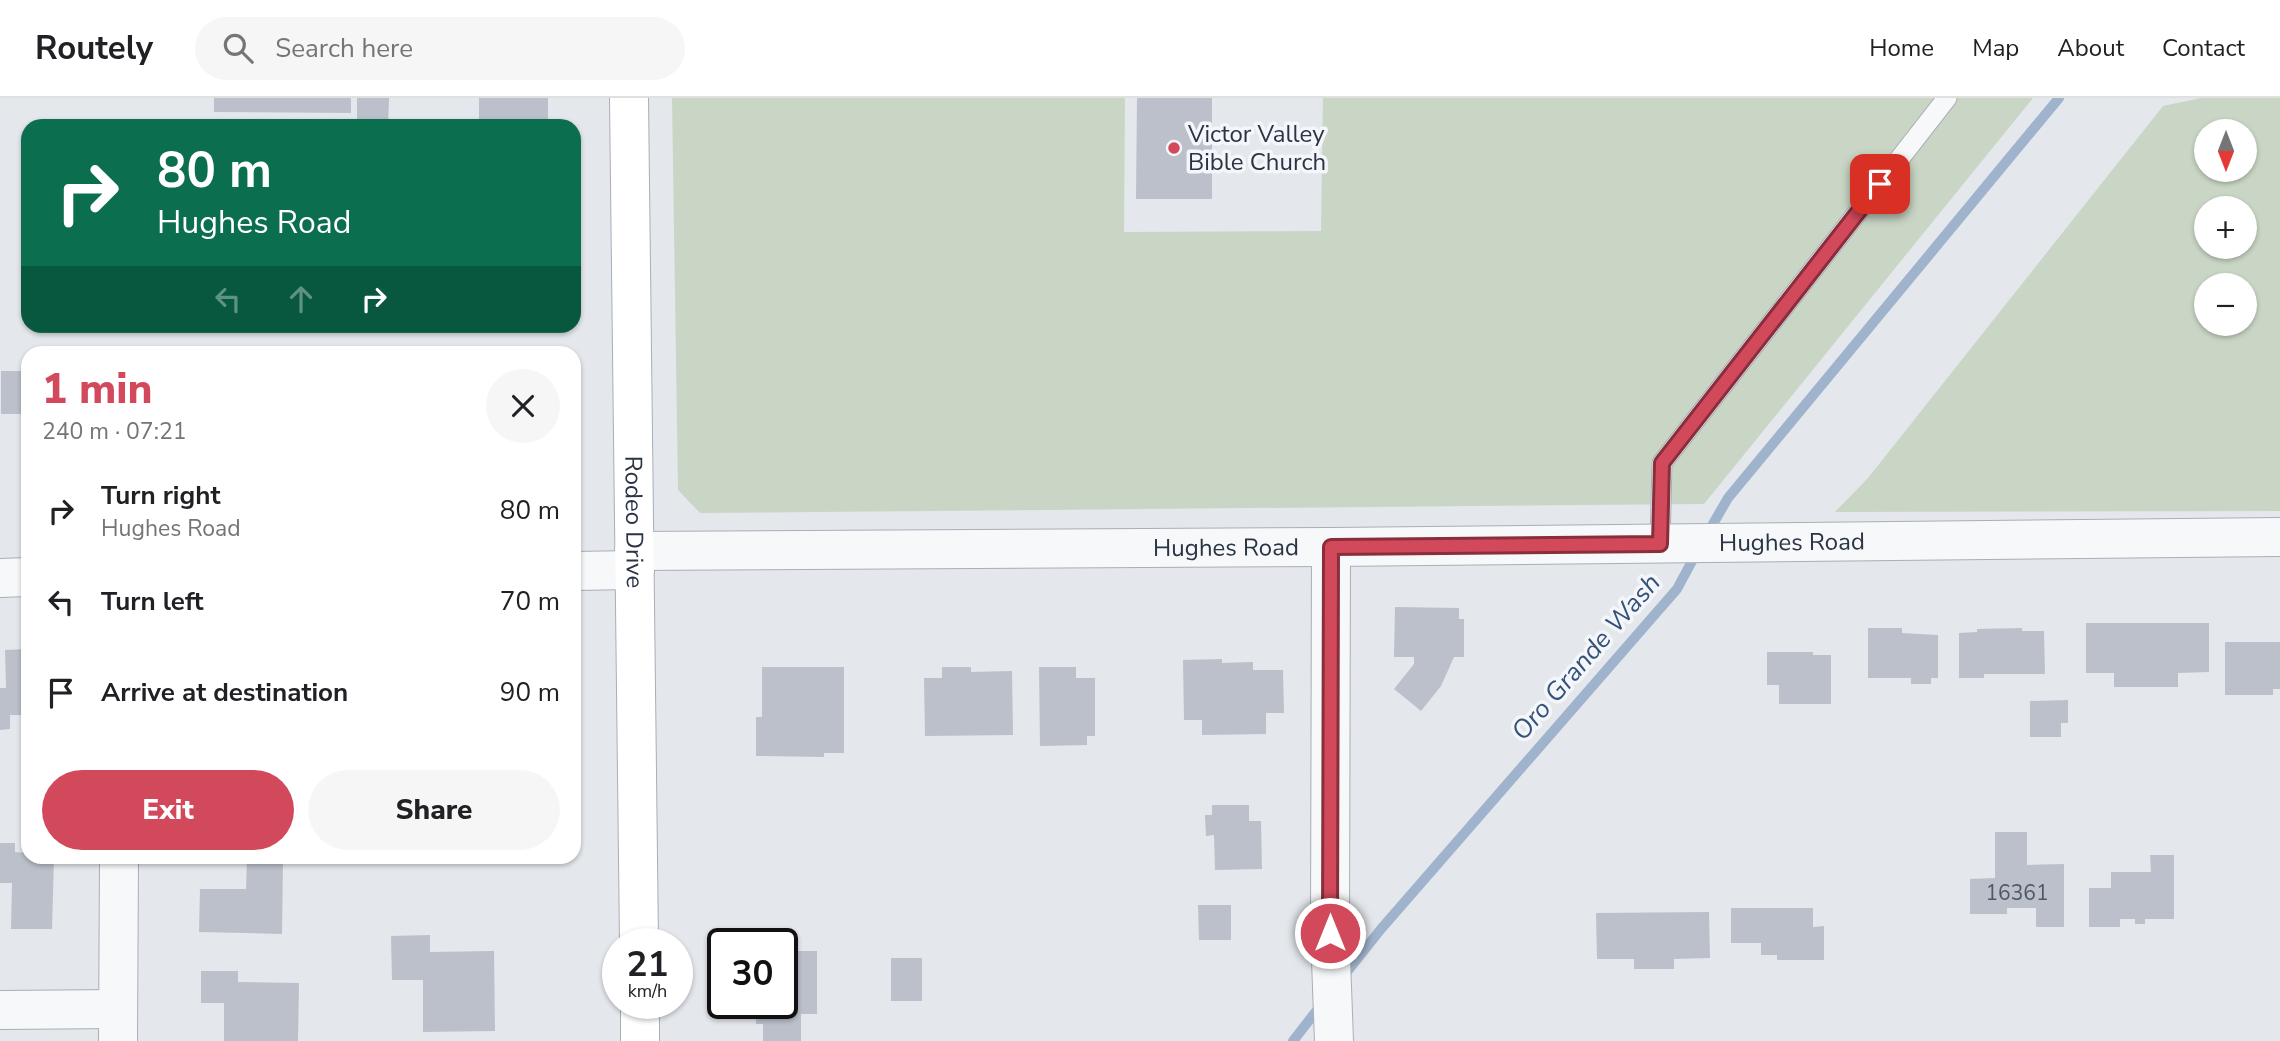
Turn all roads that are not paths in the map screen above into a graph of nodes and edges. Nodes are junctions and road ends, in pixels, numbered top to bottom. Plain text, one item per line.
1 (629, 98) edge
2 (1947, 98) edge
3 (2280, 537) edge
4 (1660, 544) junction
5 (1331, 547) junction
6 (635, 561) junction
7 (581, 570) edge
8 (21, 577) edge
9 (0, 578) edge
10 (119, 864) edge
11 (639, 928) edge
12 (0, 1010) edge
13 (640, 1019) edge
14 (118, 1025) edge
15 (640, 1041) edge
16 (1334, 1041) edge

1 - 6 street, Rodeo Drive
2 - 4 lane
3 - 4 street, Hughes Road
4 - 5 street, Hughes Road
5 - 6 street, Hughes Road
5 - 16 street
6 - 7 street, Hughes Road
6 - 11 street, Rodeo Drive
8 - 9 street
10 - 14 street
12 - 14 street
13 - 15 street

